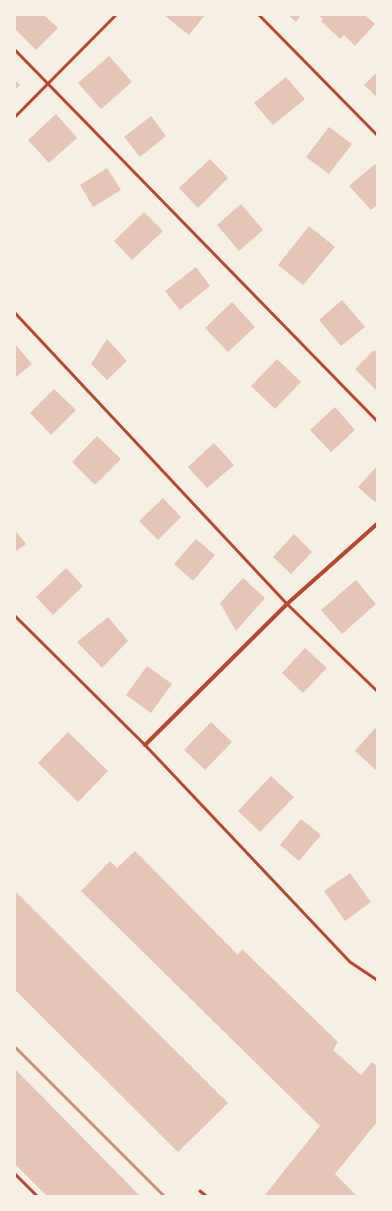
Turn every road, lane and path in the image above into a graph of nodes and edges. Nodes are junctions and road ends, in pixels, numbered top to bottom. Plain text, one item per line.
1 (116, 15) edge
2 (259, 15) edge
3 (15, 50) edge
4 (48, 84) junction
5 (15, 117) edge
6 (377, 135) edge
7 (15, 314) edge
8 (377, 421) edge
9 (377, 524) edge
10 (287, 604) junction
11 (15, 616) edge
12 (377, 691) edge
13 (145, 745) junction
14 (377, 980) edge
15 (15, 1174) edge
16 (200, 1191) dead end
17 (37, 1196) edge
18 (206, 1196) edge

1 - 4 lane
2 - 6 lane
3 - 4 lane
4 - 5 lane
4 - 8 lane
7 - 10 lane
9 - 10 street
10 - 12 lane
10 - 13 street
11 - 13 lane
13 - 14 lane
15 - 17 lane
16 - 18 lane

